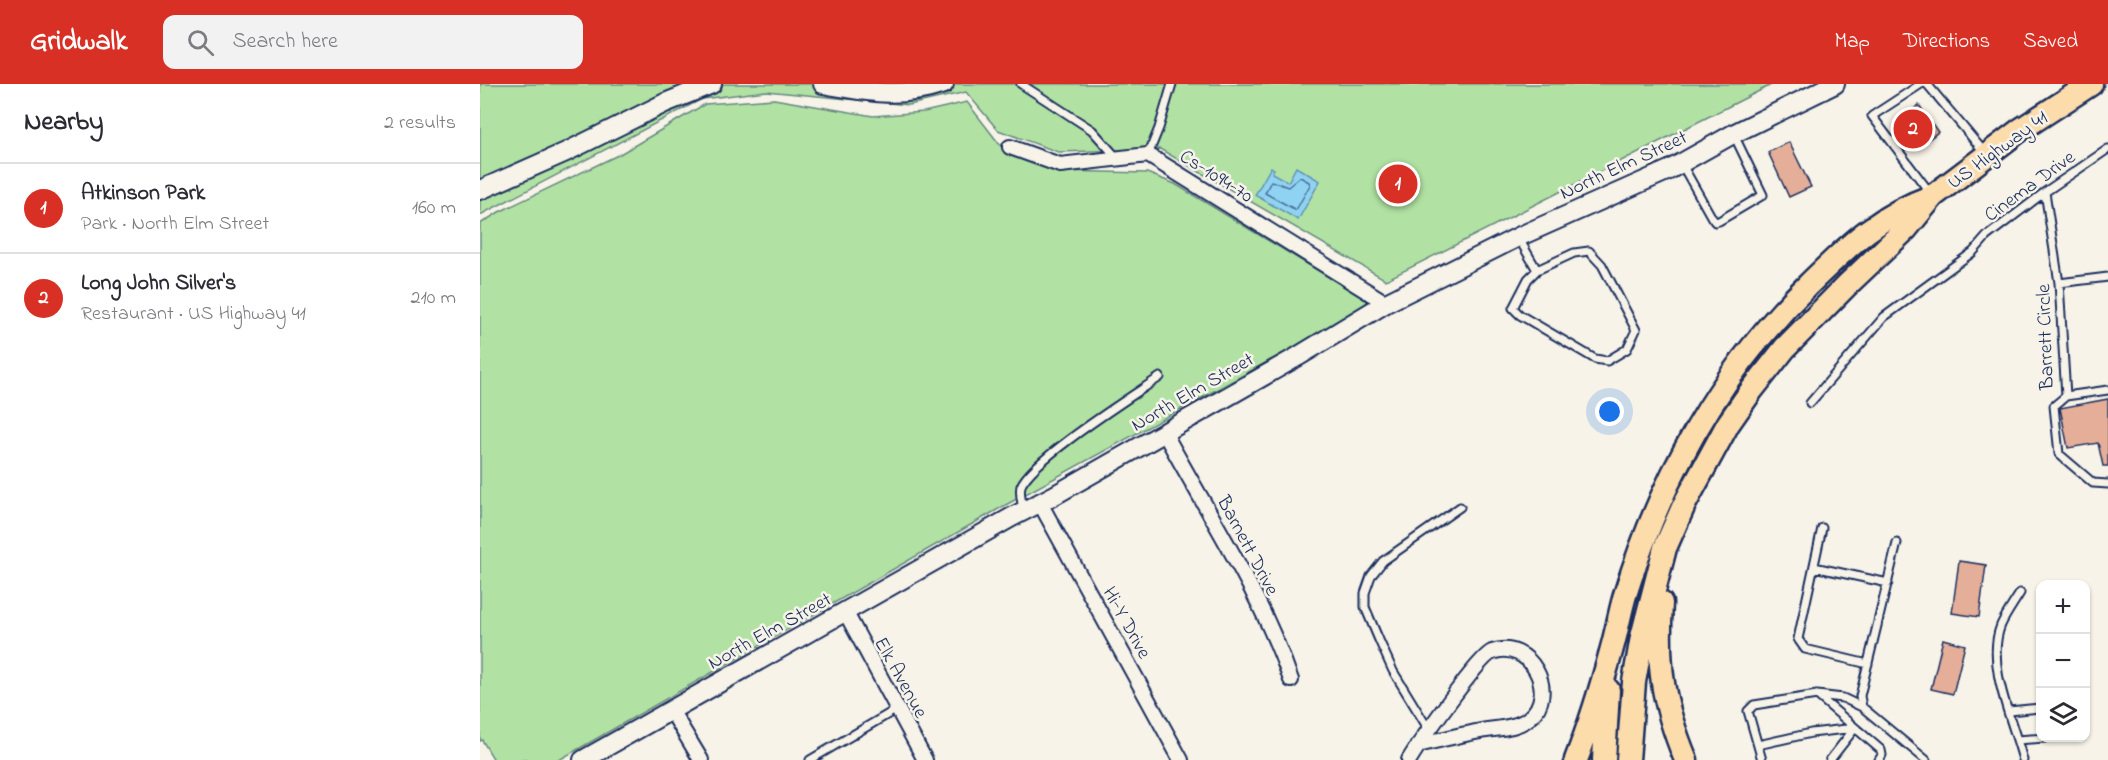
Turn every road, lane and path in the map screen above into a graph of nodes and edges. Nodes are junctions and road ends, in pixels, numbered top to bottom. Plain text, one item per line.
1 (711, 84) edge
2 (824, 84) edge
3 (944, 84) edge
4 (1021, 84) edge
5 (1172, 84) edge
6 (1835, 84) edge
7 (1921, 84) edge
8 (1927, 84) edge
9 (2088, 85) edge
10 (1733, 134) junction
11 (1010, 147) dead end
12 (2108, 149) edge
13 (1148, 155) junction
14 (1986, 156) junction
15 (1118, 159) junction
16 (1681, 163) junction
17 (480, 190) edge
18 (2045, 192) junction
19 (1933, 196) junction
20 (1518, 237) junction
21 (1537, 270) junction
22 (2108, 277) edge
23 (2059, 283) junction
24 (1386, 303) junction
25 (1160, 377) dead end
26 (2108, 390) edge
27 (2066, 396) junction
28 (1810, 403) dead end
29 (1164, 432) junction
30 (2108, 484) edge
31 (1032, 507) junction
32 (1460, 507) dead end
33 (1822, 528) dead end
34 (1897, 543) dead end
35 (1665, 548) junction
36 (1814, 567) junction
37 (1888, 583) junction
38 (2020, 592) dead end
39 (846, 613) junction
40 (1611, 649) junction
41 (1868, 664) junction
42 (1291, 680) dead end
43 (1817, 695) junction
44 (1862, 707) junction
45 (2036, 708) edge
46 (897, 709) junction
47 (671, 710) junction
48 (2009, 711) junction
49 (1855, 728) junction
50 (1428, 730) junction
51 (2036, 739) edge
52 (2018, 740) junction
53 (1418, 745) junction
54 (1758, 745) junction
55 (584, 760) edge
56 (701, 760) edge
57 (810, 760) edge
58 (925, 760) edge
59 (1181, 760) edge
60 (1409, 760) edge
61 (1575, 760) edge
62 (1604, 760) edge
63 (1628, 760) edge
64 (1686, 760) edge
65 (1762, 760) edge
66 (1830, 760) edge
67 (1879, 760) edge
68 (1926, 760) edge
69 (2023, 760) edge

1 - 17 street
2 - 3 street
4 - 15 lane
5 - 13 lane
6 - 10 street, North Elm Street
7 - 19 lane
8 - 14 lane
9 - 14 highway, US Highway 41
10 - 16 street, North Elm Street
10 - 16 lane
11 - 15 street, Cs-1094-70
12 - 18 lane, Cinema Drive
13 - 15 street, Cs-1094-70
13 - 24 street, Cs-1094-70
14 - 19 highway, US Highway 41
16 - 20 street, North Elm Street
18 - 23 lane, Barrett Circle
18 - 28 lane, Cinema Drive
19 - 35 highway
19 - 40 highway
20 - 21 lane
20 - 24 street, North Elm Street
21 - 21 lane
22 - 23 lane
23 - 27 lane, Barrett Circle
24 - 29 street, North Elm Street
25 - 31 lane
26 - 27 lane
27 - 30 lane, Barrett Circle
29 - 31 street, North Elm Street
29 - 42 street, Barnett Drive
31 - 39 street, North Elm Street
31 - 59 street, Hi-Y Drive
32 - 50 lane
33 - 36 lane
34 - 37 lane
35 - 63 highway
35 - 64 highway
36 - 37 lane
36 - 41 lane
37 - 41 lane
38 - 48 lane
39 - 46 street, Elk Avenue
39 - 47 street, North Elm Street
40 - 61 highway
40 - 62 highway
41 - 44 lane
43 - 44 lane
43 - 49 lane
43 - 54 lane
44 - 68 lane
45 - 48 lane
46 - 57 lane
46 - 58 street, Elk Avenue
47 - 55 street, North Elm Street
47 - 56 street
48 - 52 lane
49 - 54 lane
49 - 66 lane
49 - 67 lane
50 - 53 street
50 - 53 street
51 - 52 lane
52 - 69 lane
53 - 60 street
54 - 65 lane

